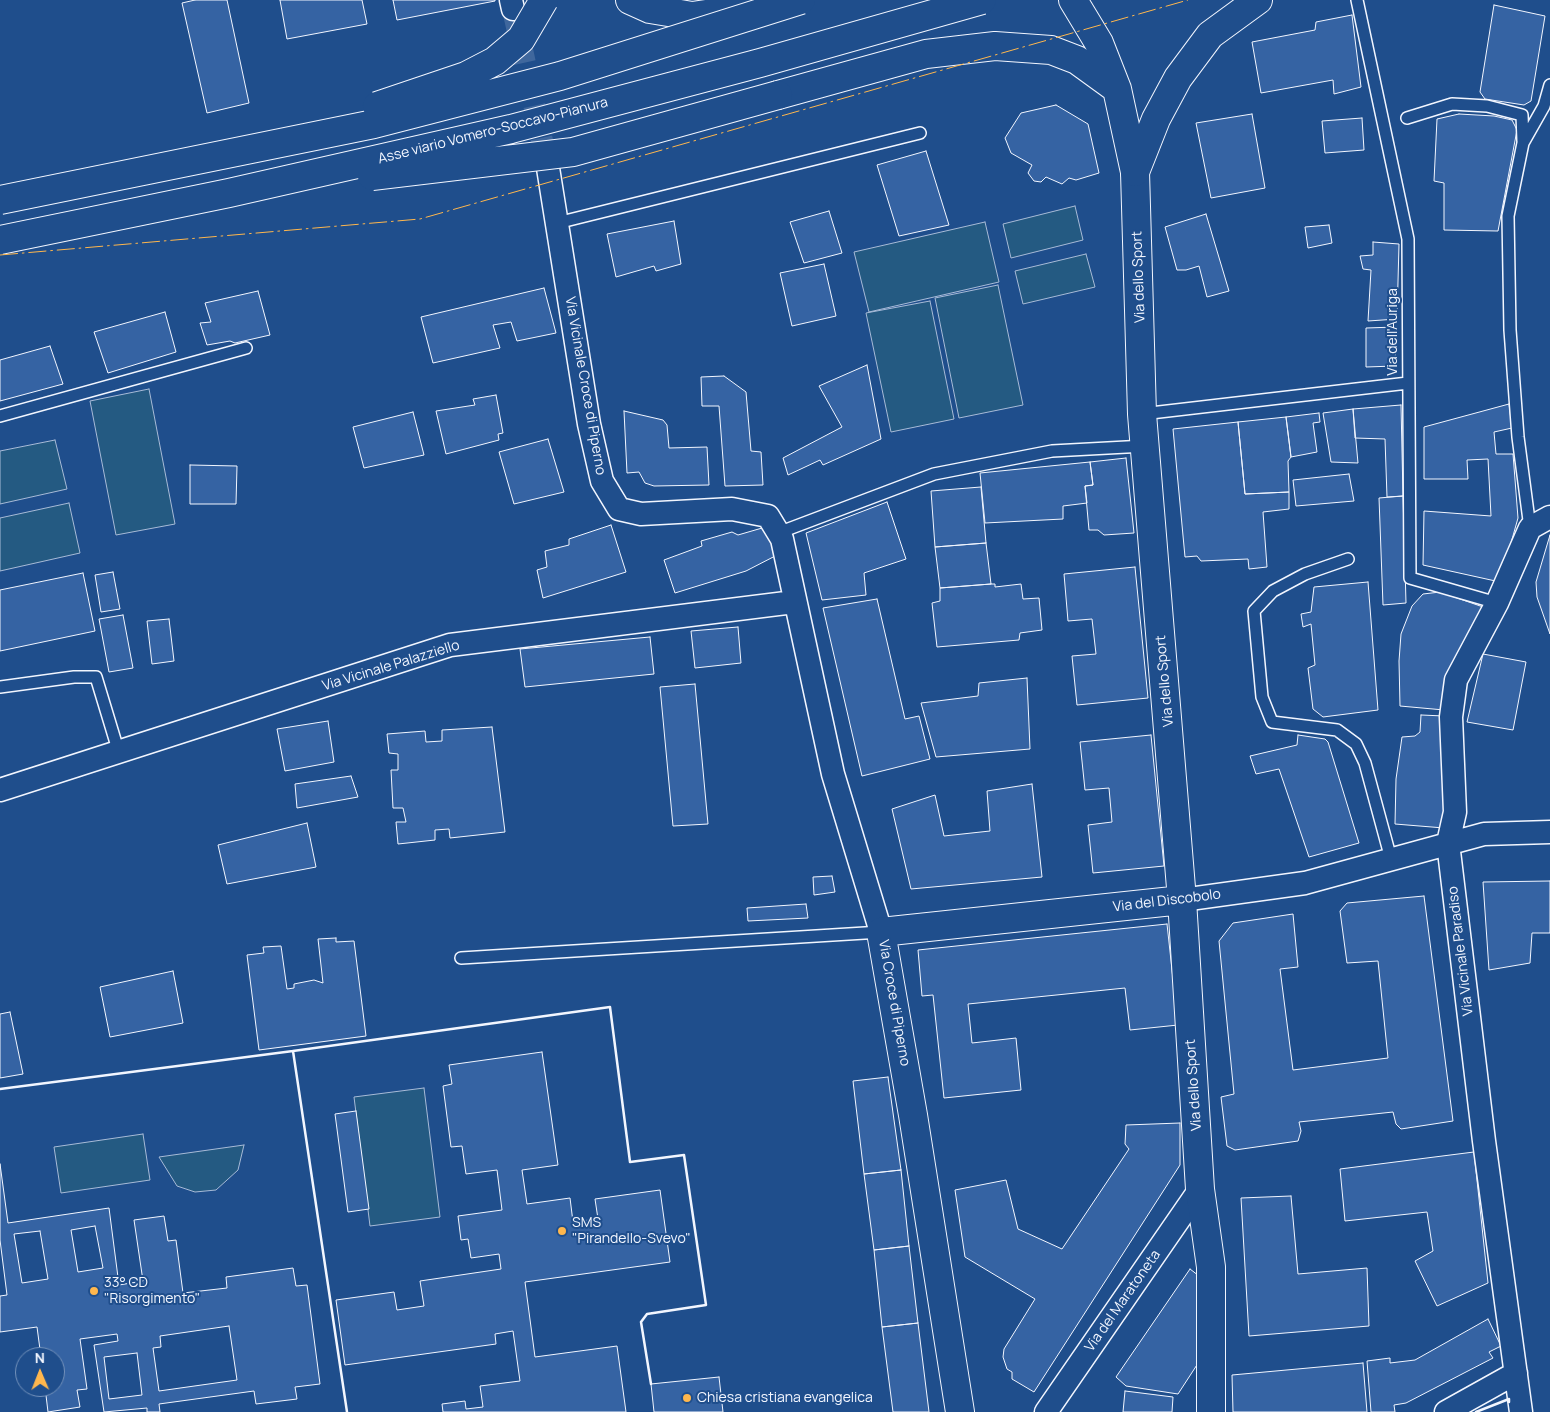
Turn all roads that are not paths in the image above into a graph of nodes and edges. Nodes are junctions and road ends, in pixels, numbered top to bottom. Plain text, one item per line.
1 (544, 0) edge
2 (630, 0) edge
3 (982, 0) edge
4 (1073, 0) edge
5 (1258, 0) edge
6 (1357, 0) edge
7 (797, 1) edge
8 (1550, 85) edge
9 (1117, 89) junction
10 (1407, 118) dead end
11 (920, 133) dead end
12 (1523, 143) junction
13 (254, 148) junction
14 (548, 168) tunnel mouth
15 (1135, 172) junction
16 (230, 193) junction
17 (0, 200) edge
18 (557, 223) junction
19 (0, 240) edge
20 (246, 348) dead end
21 (1408, 383) junction
22 (1142, 414) junction
23 (0, 416) edge
24 (1145, 446) junction
25 (1550, 517) edge
26 (1530, 528) junction
27 (778, 533) junction
28 (1348, 559) dead end
29 (794, 602) junction
30 (1497, 603) junction
31 (0, 687) edge
32 (119, 753) junction
33 (0, 790) edge
34 (1550, 832) edge
35 (1448, 843) junction
36 (1392, 859) junction
37 (1182, 900) junction
38 (881, 932) junction
39 (461, 958) dead end
40 (1200, 1189) junction
41 (1516, 1373) junction
42 (960, 1412) edge
43 (1046, 1412) edge
44 (1211, 1412) edge
45 (1446, 1412) edge
46 (1521, 1412) edge

1 - 13 main road, bridge
2 - 7 main road, bridge
3 - 16 main road, Asse viario Vomero-Soccavo-Pianura, bridge
4 - 9 main road
5 - 15 main road
6 - 21 lane, Via dell'Auriga
7 - 13 main road, bridge
8 - 12 lane
9 - 15 main road
9 - 16 main road, bridge
10 - 12 lane
11 - 18 lane
12 - 26 lane
13 - 17 main road, bridge
14 - 18 street, Via Vicinale Croce di Piperno
15 - 22 main road, Via dello Sport
16 - 19 main road, Asse viario Vomero-Soccavo-Pianura, bridge
18 - 27 street, Via Vicinale Croce di Piperno
20 - 23 lane
21 - 22 lane
21 - 30 lane, Via dell'Auriga
22 - 24 main road, Via dello Sport
24 - 27 lane
24 - 37 main road, Via dello Sport
25 - 26 street
26 - 30 street, Via Vicinale Paradiso
27 - 29 street, Via Vicinale Croce di Piperno
28 - 36 lane
29 - 32 street, Via Vicinale Palazziello
29 - 38 street, Via Croce di Piperno
30 - 35 street, Via Vicinale Paradiso
31 - 32 lane
32 - 33 street, Via Vicinale Palazziello
34 - 35 street, Via del Discobolo
35 - 36 street, Via del Discobolo
35 - 41 street, Via Vicinale Paradiso
36 - 37 street, Via del Discobolo
37 - 38 main road, Via del Discobolo
37 - 40 main road, Via dello Sport
38 - 39 lane
38 - 42 main road, Via Croce di Piperno
40 - 43 street, Via del Maratoneta
40 - 44 main road, Via dello Sport
41 - 45 street
41 - 46 street, Via Vicinale Paradiso

